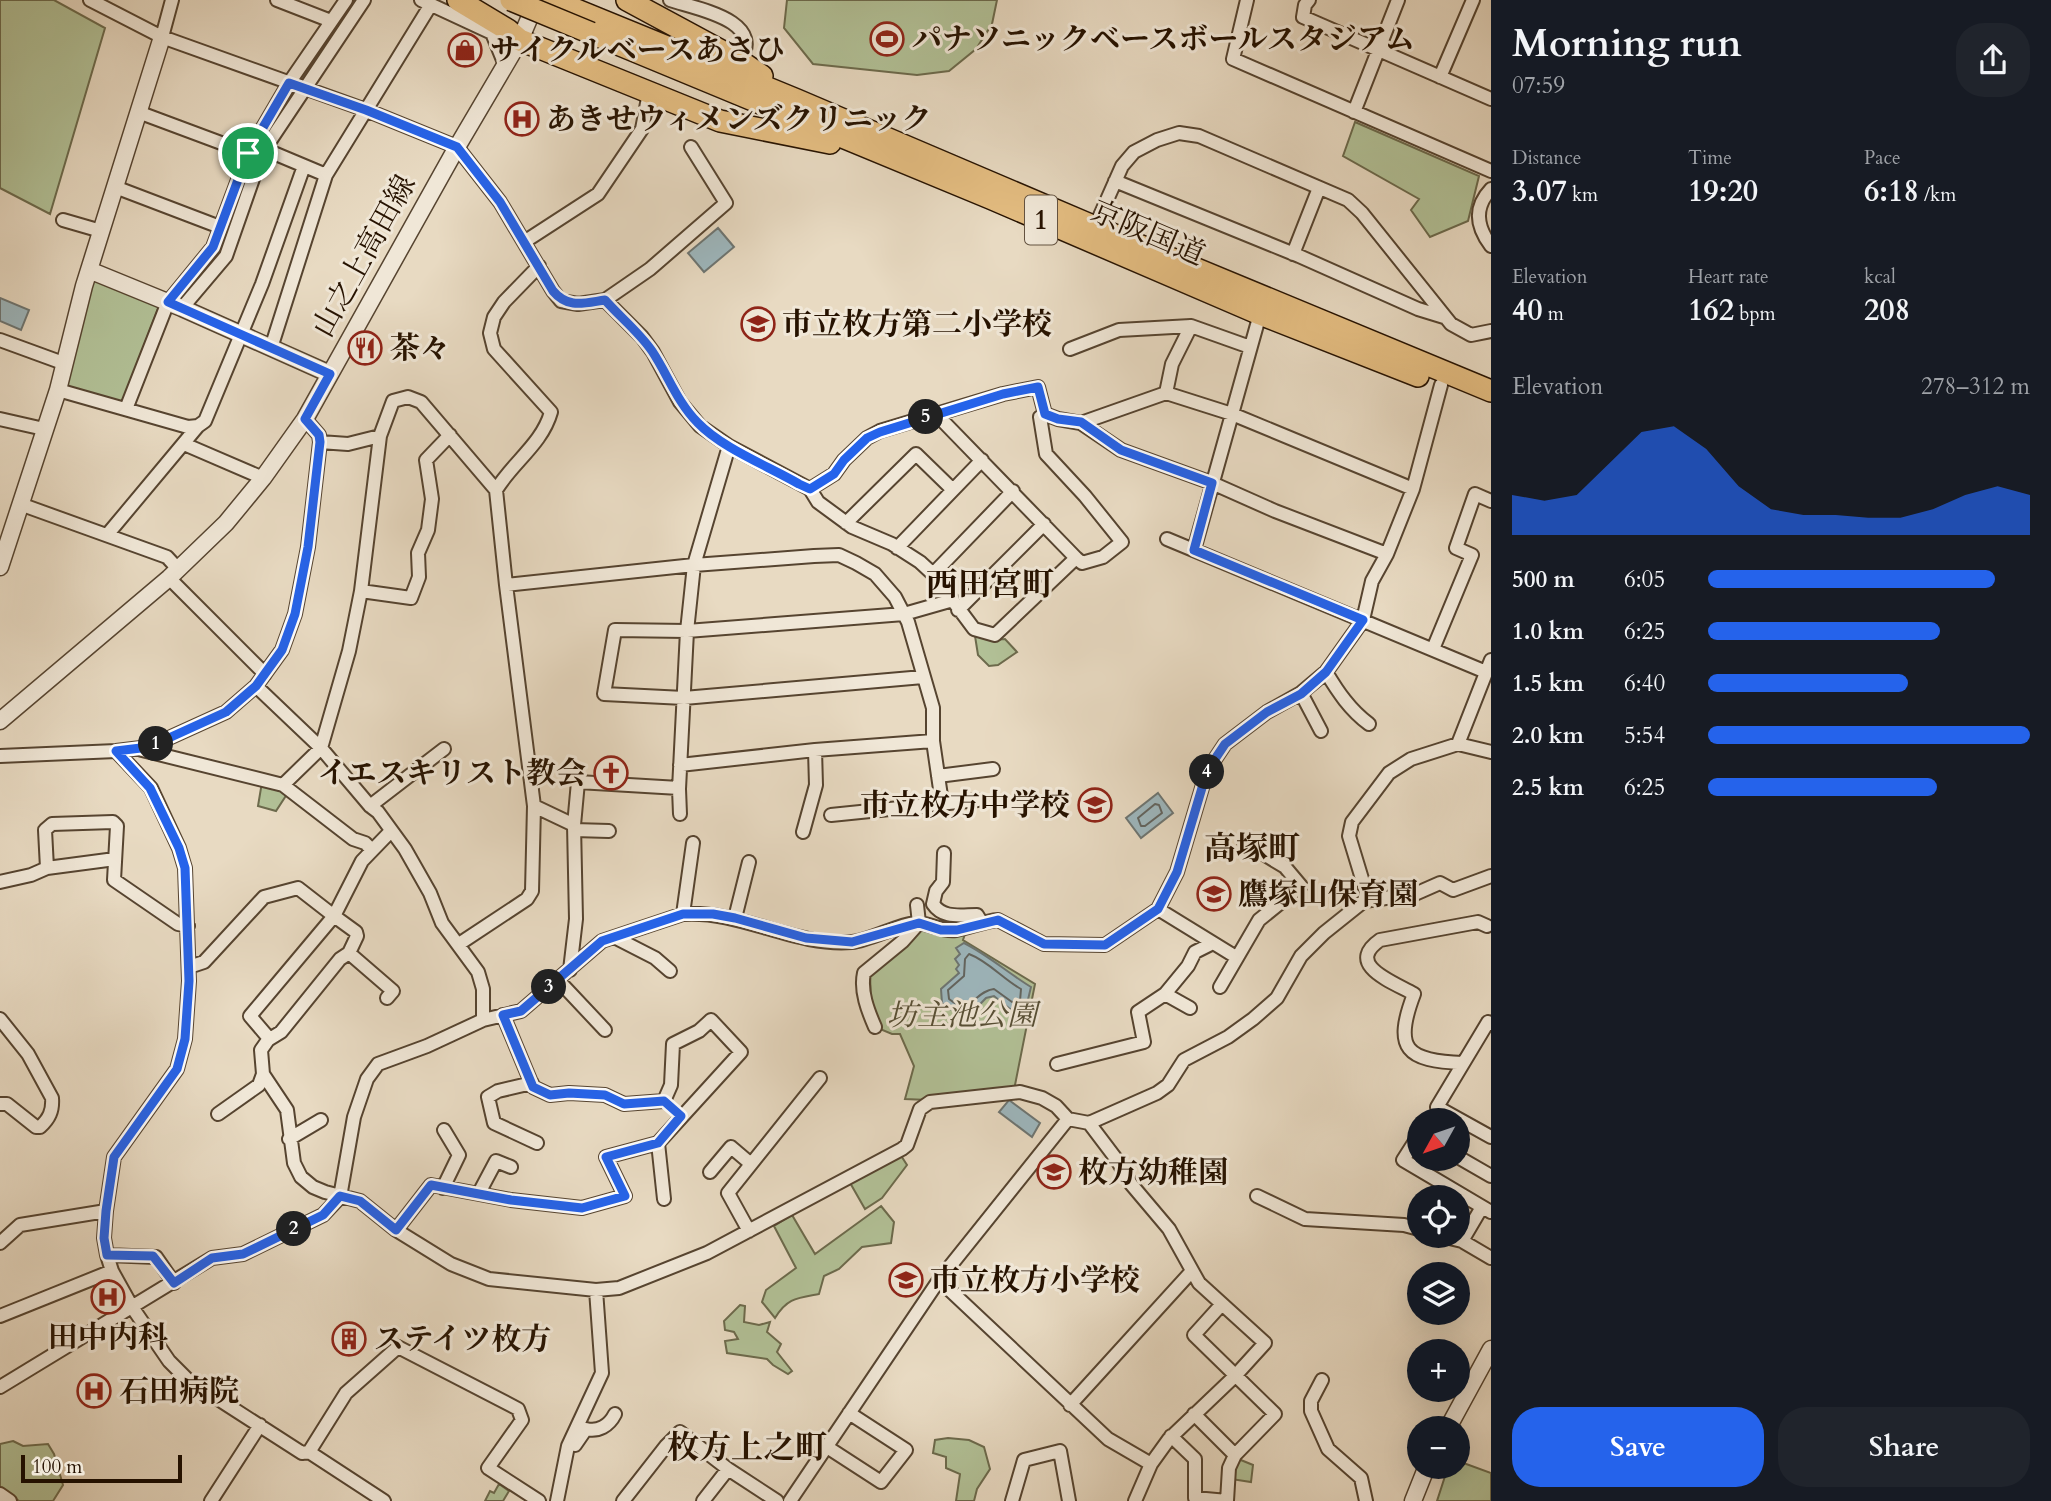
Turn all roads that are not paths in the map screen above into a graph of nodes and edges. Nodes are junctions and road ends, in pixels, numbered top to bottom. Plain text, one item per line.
1 (90, 0) edge
2 (172, 0) edge
3 (277, 0) edge
4 (346, 0) edge
5 (364, 0) edge
6 (457, 0) edge
7 (511, 0) edge
8 (537, 0) edge
9 (552, 0) edge
10 (627, 0) edge
11 (670, 0) edge
12 (1247, 0) edge
13 (1309, 0) edge
14 (1398, 0) edge
15 (1473, 0) edge
16 (426, 3) edge
17 (328, 26) junction
18 (594, 26) junction
19 (340, 35) junction
20 (162, 37) junction
21 (520, 40) junction
22 (1377, 49) junction
23 (740, 61) junction
24 (505, 65) junction
25 (1440, 77) junction
26 (289, 83) junction
27 (304, 88) junction
28 (649, 93) junction
29 (1491, 99) edge
30 (797, 100) junction
31 (366, 110) junction
32 (138, 112) junction
33 (1354, 112) junction
34 (457, 147) junction
35 (691, 147) dead end
36 (264, 149) junction
37 (248, 153) junction
38 (304, 166) junction
39 (1491, 171) edge
40 (326, 175) junction
41 (1115, 181) junction
42 (115, 187) junction
43 (1319, 188) junction
44 (1491, 189) edge
45 (990, 198) junction
46 (63, 220) dead end
47 (220, 227) junction
48 (1096, 227) junction
49 (101, 231) junction
50 (524, 242) junction
51 (1491, 246) edge
52 (1293, 254) junction
53 (539, 266) junction
54 (89, 270) junction
55 (605, 300) junction
56 (175, 305) junction
57 (1260, 314) junction
58 (1446, 317) junction
59 (1191, 326) junction
60 (240, 334) junction
61 (1489, 335) edge
62 (0, 340) edge
63 (271, 348) junction
64 (1250, 348) junction
65 (1070, 349) dead end
66 (63, 363) junction
67 (330, 374) junction
68 (1441, 385) junction
69 (58, 390) junction
70 (1491, 391) edge
71 (1166, 393) junction
72 (1491, 406) edge
73 (126, 409) junction
74 (936, 414) junction
75 (1045, 414) junction
76 (1232, 414) junction
77 (0, 419) edge
78 (305, 419) junction
79 (1081, 422) junction
80 (198, 426) junction
81 (44, 429) junction
82 (450, 435) junction
83 (380, 436) junction
84 (320, 442) junction
85 (184, 444) junction
86 (729, 446) junction
87 (982, 460) junction
88 (263, 478) junction
89 (1212, 483) junction
90 (810, 489) junction
91 (1413, 489) junction
92 (496, 490) junction
93 (953, 490) junction
94 (1013, 491) junction
95 (1491, 501) edge
96 (20, 504) junction
97 (846, 523) junction
98 (1044, 524) junction
99 (107, 535) junction
100 (1167, 539) dead end
101 (4, 541) edge
102 (897, 548) junction
103 (1194, 550) junction
104 (1387, 554) junction
105 (1076, 558) junction
106 (694, 565) junction
107 (0, 567) edge
108 (174, 573) junction
109 (933, 574) junction
110 (506, 586) junction
111 (361, 591) junction
112 (955, 605) junction
113 (904, 614) junction
114 (1363, 620) junction
115 (687, 631) junction
116 (1433, 649) junction
117 (1489, 666) edge
118 (1326, 672) junction
119 (265, 674) junction
120 (923, 677) junction
121 (256, 686) junction
122 (1301, 694) junction
123 (684, 698) junction
124 (2, 717) edge
125 (1369, 724) dead end
126 (1321, 732) dead end
127 (933, 741) junction
128 (1458, 744) junction
129 (321, 748) junction
130 (137, 749) junction
131 (444, 749) dead end
132 (815, 750) junction
133 (116, 751) junction
134 (1491, 752) edge
135 (0, 756) edge
136 (680, 765) junction
137 (993, 769) dead end
138 (938, 776) junction
139 (283, 785) junction
140 (679, 788) junction
141 (978, 800) dead end
142 (942, 803) junction
143 (370, 806) junction
144 (534, 806) junction
145 (680, 814) dead end
146 (831, 815) dead end
147 (574, 827) junction
148 (391, 831) junction
149 (609, 831) dead end
150 (803, 832) dead end
151 (1244, 842) dead end
152 (693, 843) dead end
153 (372, 849) junction
154 (944, 853) dead end
155 (116, 859) junction
156 (749, 862) dead end
157 (47, 867) junction
158 (1491, 876) edge
159 (0, 882) edge
160 (1364, 901) junction
161 (917, 905) dead end
162 (1158, 909) junction
163 (683, 914) junction
164 (334, 916) junction
165 (735, 918) junction
166 (919, 923) junction
167 (982, 923) junction
168 (188, 926) junction
169 (1487, 926) dead end
170 (614, 937) junction
171 (1213, 943) junction
172 (459, 944) junction
173 (349, 953) junction
174 (1236, 957) junction
175 (189, 967) junction
176 (570, 970) junction
177 (670, 971) dead end
178 (558, 980) junction
179 (1220, 987) dead end
180 (393, 991) dead end
181 (1165, 994) junction
182 (1190, 1008) dead end
183 (503, 1015) junction
184 (0, 1019) edge
185 (483, 1020) junction
186 (1491, 1024) edge
187 (875, 1027) dead end
188 (605, 1030) dead end
189 (1390, 1034) dead end
190 (268, 1040) junction
191 (1405, 1041) junction
192 (1057, 1063) dead end
193 (1462, 1063) junction
194 (263, 1074) junction
195 (820, 1078) dead end
196 (532, 1083) junction
197 (664, 1101) junction
198 (0, 1104) edge
199 (218, 1114) dead end
200 (681, 1116) junction
201 (1068, 1119) junction
202 (321, 1120) dead end
203 (1089, 1123) junction
204 (444, 1130) dead end
205 (1491, 1137) edge
206 (289, 1139) junction
207 (537, 1143) dead end
208 (658, 1143) junction
209 (751, 1164) junction
210 (1470, 1164) edge
211 (511, 1167) dead end
212 (710, 1171) dead end
213 (1422, 1171) edge
214 (1491, 1176) edge
215 (443, 1188) junction
216 (479, 1193) junction
217 (340, 1196) junction
218 (1257, 1196) dead end
219 (664, 1199) dead end
220 (1486, 1210) edge
221 (106, 1211) junction
222 (1407, 1226) edge
223 (396, 1230) junction
224 (1470, 1230) edge
225 (749, 1231) junction
226 (0, 1243) edge
227 (1470, 1246) edge
228 (107, 1255) junction
229 (1491, 1258) edge
230 (1192, 1270) junction
231 (112, 1271) junction
232 (939, 1280) junction
233 (174, 1283) junction
234 (596, 1290) junction
235 (1222, 1304) junction
236 (132, 1307) junction
237 (0, 1315) edge
238 (1491, 1349) edge
239 (1235, 1376) junction
240 (1322, 1380) dead end
241 (0, 1387) edge
242 (1070, 1405) junction
243 (849, 1413) junction
244 (615, 1414) dead end
245 (1194, 1414) junction
246 (1455, 1416) edge
247 (260, 1425) junction
248 (1171, 1436) junction
249 (568, 1446) junction
250 (827, 1447) junction
251 (309, 1452) junction
252 (1235, 1455) junction
253 (1151, 1464) junction
254 (728, 1469) junction
255 (1422, 1479) edge
256 (0, 1494) edge
257 (10, 1501) edge
258 (211, 1501) edge
259 (384, 1501) edge
260 (539, 1501) edge
261 (557, 1501) edge
262 (623, 1501) edge
263 (704, 1501) edge
264 (777, 1501) edge
265 (790, 1501) edge
266 (1012, 1501) edge
267 (1069, 1501) edge
268 (1135, 1501) edge
269 (1366, 1501) edge
270 (1413, 1501) edge

1 - 20 street
2 - 20 street
3 - 17 street
4 - 17 street
5 - 19 street
6 - 21 highway
7 - 18 highway, 京阪国道 / 1, bridge
8 - 21 street, 山之上高田線
9 - 18 highway, 京阪国道 / 1
10 - 23 highway, 1
11 - 23 street
12 - 33 street
13 - 22 street
14 - 22 street
15 - 25 street
16 - 24 street
16 - 31 street
17 - 19 street
17 - 26 street
18 - 30 highway, 京阪国道 / 1
18 - 45 highway, 京阪国道 / 1
19 - 27 street
20 - 26 street
20 - 32 street
21 - 24 street, 山之上高田線
21 - 28 highway
22 - 25 street
22 - 33 street
23 - 30 highway, 1
24 - 34 street, 山之上高田線
25 - 29 street
26 - 27 street
26 - 37 street
27 - 31 street
27 - 36 street
28 - 45 highway
28 - 50 street
30 - 48 highway, 京阪国道 / 1
31 - 34 street
31 - 40 street
32 - 37 street
32 - 42 street
33 - 39 street
34 - 50 street
34 - 67 street, 山之上高田線
35 - 55 street
36 - 38 street
36 - 56 street
37 - 47 street
38 - 40 street
38 - 60 street
40 - 63 street
41 - 43 street
41 - 48 street
41 - 52 street
42 - 47 street
42 - 49 street
43 - 52 street
43 - 58 street
44 - 51 street
45 - 57 highway, 京阪国道 / 1
46 - 49 street
47 - 56 street
48 - 70 highway, 京阪国道 / 1
49 - 54 street
50 - 53 street
52 - 58 street
53 - 55 street
53 - 92 street
54 - 56 street
54 - 66 street
55 - 86 street
56 - 60 street
56 - 73 street
57 - 64 street
57 - 68 highway, 京阪国道 / 1
58 - 61 street
59 - 64 street
59 - 65 street
59 - 71 street
60 - 63 street
60 - 80 street
62 - 66 street
63 - 67 street
64 - 76 street
66 - 69 street
67 - 78 street, 山之上高田線
68 - 72 highway, 京阪国道 / 1
68 - 91 street
69 - 73 street
69 - 81 street
71 - 76 street
71 - 79 street
73 - 80 street
74 - 75 street
74 - 87 street
74 - 90 street
75 - 79 street
75 - 105 street
76 - 89 street
76 - 91 street
77 - 81 street
78 - 84 street
78 - 88 street, 山之上高田線
79 - 89 street
80 - 85 street
81 - 96 street
82 - 83 street
82 - 92 street
82 - 111 street
83 - 84 street
83 - 111 street
84 - 119 street
85 - 88 street
85 - 99 street
86 - 90 street
86 - 106 street
87 - 93 street
87 - 94 street
88 - 108 street, 山之上高田線
89 - 103 street
89 - 104 street
90 - 97 street
91 - 104 street
92 - 110 street
93 - 97 street
93 - 102 street
94 - 98 street
94 - 109 street
95 - 116 street
96 - 99 street
96 - 101 street
97 - 102 street
98 - 105 street
98 - 112 street
99 - 108 street
100 - 103 street
101 - 107 street
102 - 109 street
103 - 114 street
104 - 114 street
105 - 112 street
106 - 110 street
106 - 113 street
106 - 115 street
108 - 119 street
108 - 124 street, 山之上高田線
109 - 112 street
110 - 144 street
111 - 129 street
112 - 113 street
113 - 115 street
113 - 120 street
114 - 116 street
114 - 118 street
115 - 123 street
115 - 123 street
116 - 117 street
117 - 128 street
118 - 122 street
118 - 125 street
119 - 121 street
120 - 123 street
120 - 127 street
121 - 129 street
121 - 130 street
122 - 126 street
122 - 162 street
123 - 136 street
127 - 132 street
127 - 138 street
128 - 134 street
128 - 160 street
129 - 139 street
129 - 143 street
130 - 133 street
130 - 139 street
131 - 143 street
132 - 136 street
132 - 150 street
133 - 135 street
133 - 168 street
136 - 140 street
137 - 138 street
138 - 142 street
139 - 153 street
140 - 145 street
140 - 147 street
141 - 142 street
142 - 146 street
143 - 148 street
144 - 147 street
144 - 172 street
147 - 149 street
147 - 176 street
148 - 153 street
148 - 172 street
151 - 174 street
152 - 163 street
153 - 164 street
154 - 167 street
155 - 157 street
155 - 157 street
155 - 168 street
156 - 165 street
157 - 159 street
158 - 160 street
160 - 203 street
161 - 166 street
162 - 167 street
162 - 171 street
163 - 165 street
163 - 170 street
164 - 173 street
164 - 175 street
164 - 190 street
165 - 166 street
166 - 167 street
166 - 187 street
168 - 175 street
169 - 191 street
170 - 176 street
170 - 177 street
171 - 174 street
171 - 181 street
172 - 185 street
173 - 180 street
173 - 190 street
174 - 179 street
175 - 221 street
176 - 178 street
178 - 183 street
178 - 188 street
181 - 182 street
181 - 192 street
183 - 185 street
183 - 196 street
184 - 198 street
185 - 217 street
186 - 193 street
189 - 191 street
190 - 194 street
191 - 193 street
193 - 205 street
194 - 199 street
194 - 206 street
195 - 209 street
196 - 197 street
196 - 207 street
197 - 200 street
197 - 200 street
200 - 208 street
201 - 203 street
201 - 225 street
201 - 232 street
202 - 206 street
203 - 230 street
204 - 215 street
206 - 217 street
208 - 216 street
208 - 219 street
209 - 212 street
209 - 225 street
210 - 214 street
211 - 216 street
213 - 220 street
215 - 216 street
215 - 223 street
217 - 223 street
217 - 233 street
218 - 222 street
220 - 224 street
221 - 226 street
221 - 228 street
223 - 234 street
225 - 234 street
227 - 229 street
228 - 231 street
228 - 233 street
230 - 235 street
230 - 242 street
231 - 236 street
231 - 237 street
232 - 242 street
232 - 243 street
233 - 236 street
234 - 249 street
235 - 239 street
235 - 239 street
236 - 241 street
236 - 247 street
238 - 246 street
239 - 245 street
239 - 252 street
240 - 269 street
242 - 253 street
243 - 250 street
243 - 250 street
244 - 249 street
245 - 248 street
245 - 252 street
247 - 251 street
247 - 258 street
248 - 252 street
248 - 253 street
249 - 261 street
250 - 265 street
251 - 259 street
251 - 260 street
253 - 268 street
254 - 262 street
254 - 263 street
254 - 264 street
255 - 270 street
256 - 257 street
266 - 267 street

